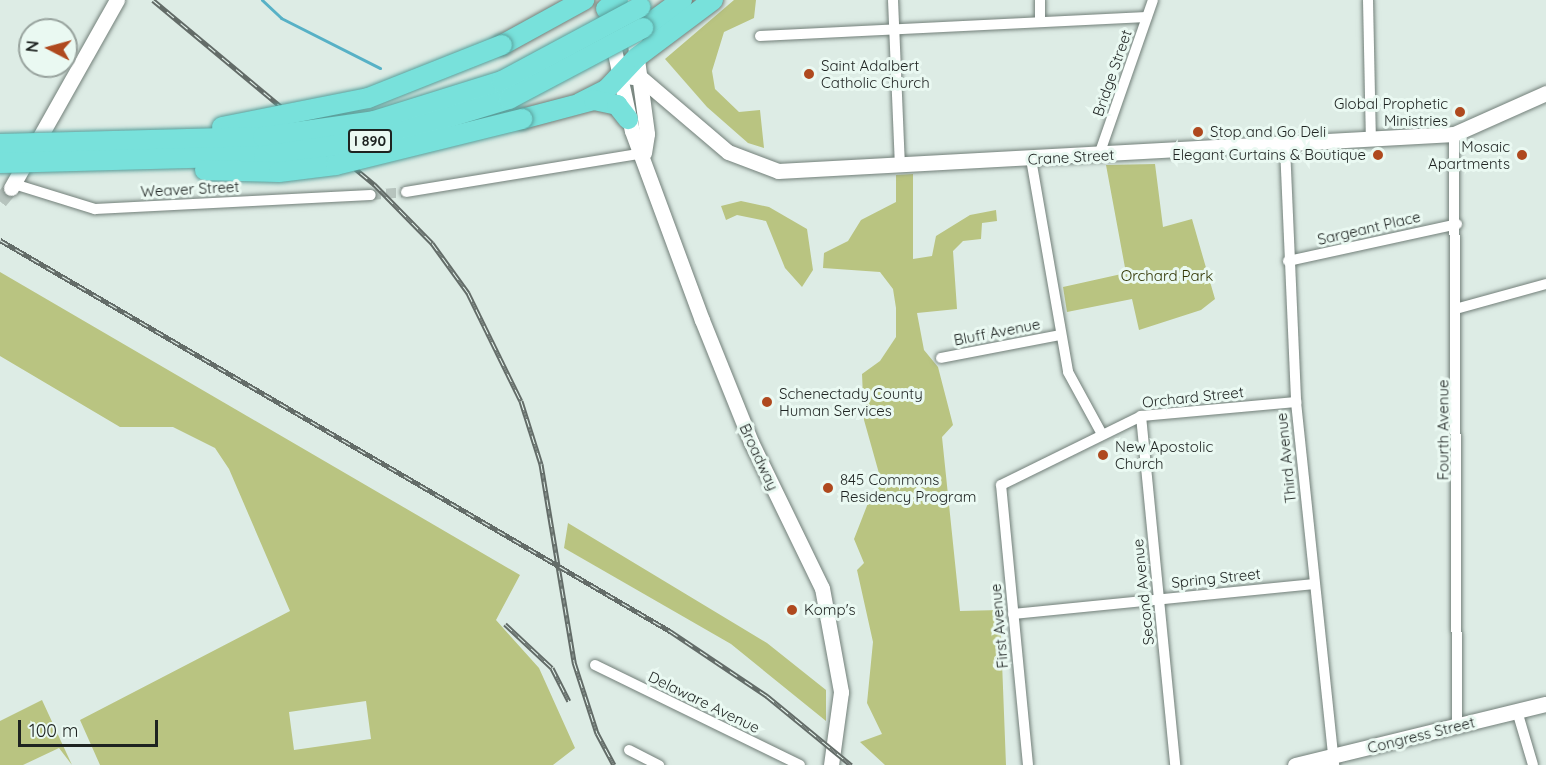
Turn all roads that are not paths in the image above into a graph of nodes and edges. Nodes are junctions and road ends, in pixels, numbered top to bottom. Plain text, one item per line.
1 (117, 0) edge
2 (682, 0) edge
3 (713, 0) edge
4 (892, 0) edge
5 (1040, 0) edge
6 (1153, 0) edge
7 (1368, 0) edge
8 (578, 2) edge
9 (640, 2) edge
10 (609, 3) edge
11 (1147, 17) junction
12 (1040, 21) junction
13 (894, 27) junction
14 (760, 36) dead end
15 (637, 57) junction
16 (619, 75) junction
17 (641, 78) junction
18 (1546, 93) edge
19 (580, 103) junction
20 (628, 119) junction
21 (1454, 134) junction
22 (1371, 141) junction
23 (0, 144) edge
24 (1285, 147) junction
25 (73, 152) junction
26 (644, 153) junction
27 (1099, 156) junction
28 (1031, 159) junction
29 (0, 163) edge
30 (900, 164) junction
31 (13, 186) joint
32 (406, 192) tunnel mouth
33 (371, 195) tunnel mouth
34 (1457, 224) junction
35 (1288, 261) junction
36 (1546, 284) edge
37 (1459, 308) junction
38 (1060, 335) junction
39 (941, 358) dead end
40 (1296, 402) junction
41 (1141, 416) junction
42 (1102, 434) junction
43 (1001, 485) joint
44 (1315, 584) junction
45 (1159, 598) junction
46 (1013, 614) junction
47 (595, 666) dead end
48 (1546, 704) edge
49 (1517, 711) junction
50 (1457, 726) junction
51 (629, 750) dead end
52 (1333, 761) edge
53 (659, 765) edge
54 (800, 765) edge
55 (831, 765) edge
56 (1028, 765) edge
57 (1175, 765) edge
58 (1295, 765) edge
59 (1533, 765) edge

1 - 31 street
2 - 25 highway, I 890, bridge
3 - 15 highway
4 - 13 street
5 - 12 street
6 - 11 street, Bridge Street
7 - 22 street
8 - 25 highway, bridge
9 - 15 street, Broadway
9 - 25 highway, I 890, bridge
10 - 16 street, Broadway
11 - 12 street
11 - 27 street, Bridge Street
12 - 13 street
13 - 14 street
13 - 30 street
15 - 16 highway
15 - 17 street, Broadway
16 - 17 street
16 - 19 highway
16 - 20 street, Broadway
17 - 26 street, Broadway
17 - 30 street, Crane Street
18 - 21 street, Crane Street
19 - 20 highway
19 - 25 highway, bridge
20 - 26 street, Broadway
21 - 22 street, Crane Street
21 - 34 street, Fourth Avenue
22 - 24 street, Crane Street
23 - 25 highway, I 890, bridge
24 - 27 street, Crane Street
24 - 35 street, Third Avenue
25 - 29 highway, I 890, bridge
26 - 32 street
26 - 55 street, Broadway
27 - 28 street, Crane Street
28 - 30 street, Crane Street
28 - 38 street
31 - 33 street, Weaver Street
34 - 35 street, Sargeant Place
34 - 37 street, Fourth Avenue
35 - 40 street, Third Avenue
36 - 37 street
37 - 50 street, Fourth Avenue
38 - 39 street, Bluff Avenue
38 - 42 street
40 - 41 street, Orchard Street
40 - 44 street, Third Avenue
41 - 42 street, Orchard Street
41 - 45 street, Second Avenue
42 - 43 street, Orchard Street
43 - 46 street, First Avenue
44 - 45 street, Spring Street
44 - 52 street, Third Avenue
45 - 46 street, Spring Street
45 - 57 street, Second Avenue
46 - 56 street, First Avenue
47 - 54 street, Delaware Avenue
48 - 49 street, Congress Street
49 - 50 street, Congress Street
49 - 59 street
50 - 52 street, Congress Street
51 - 53 street
52 - 58 street, Congress Street

